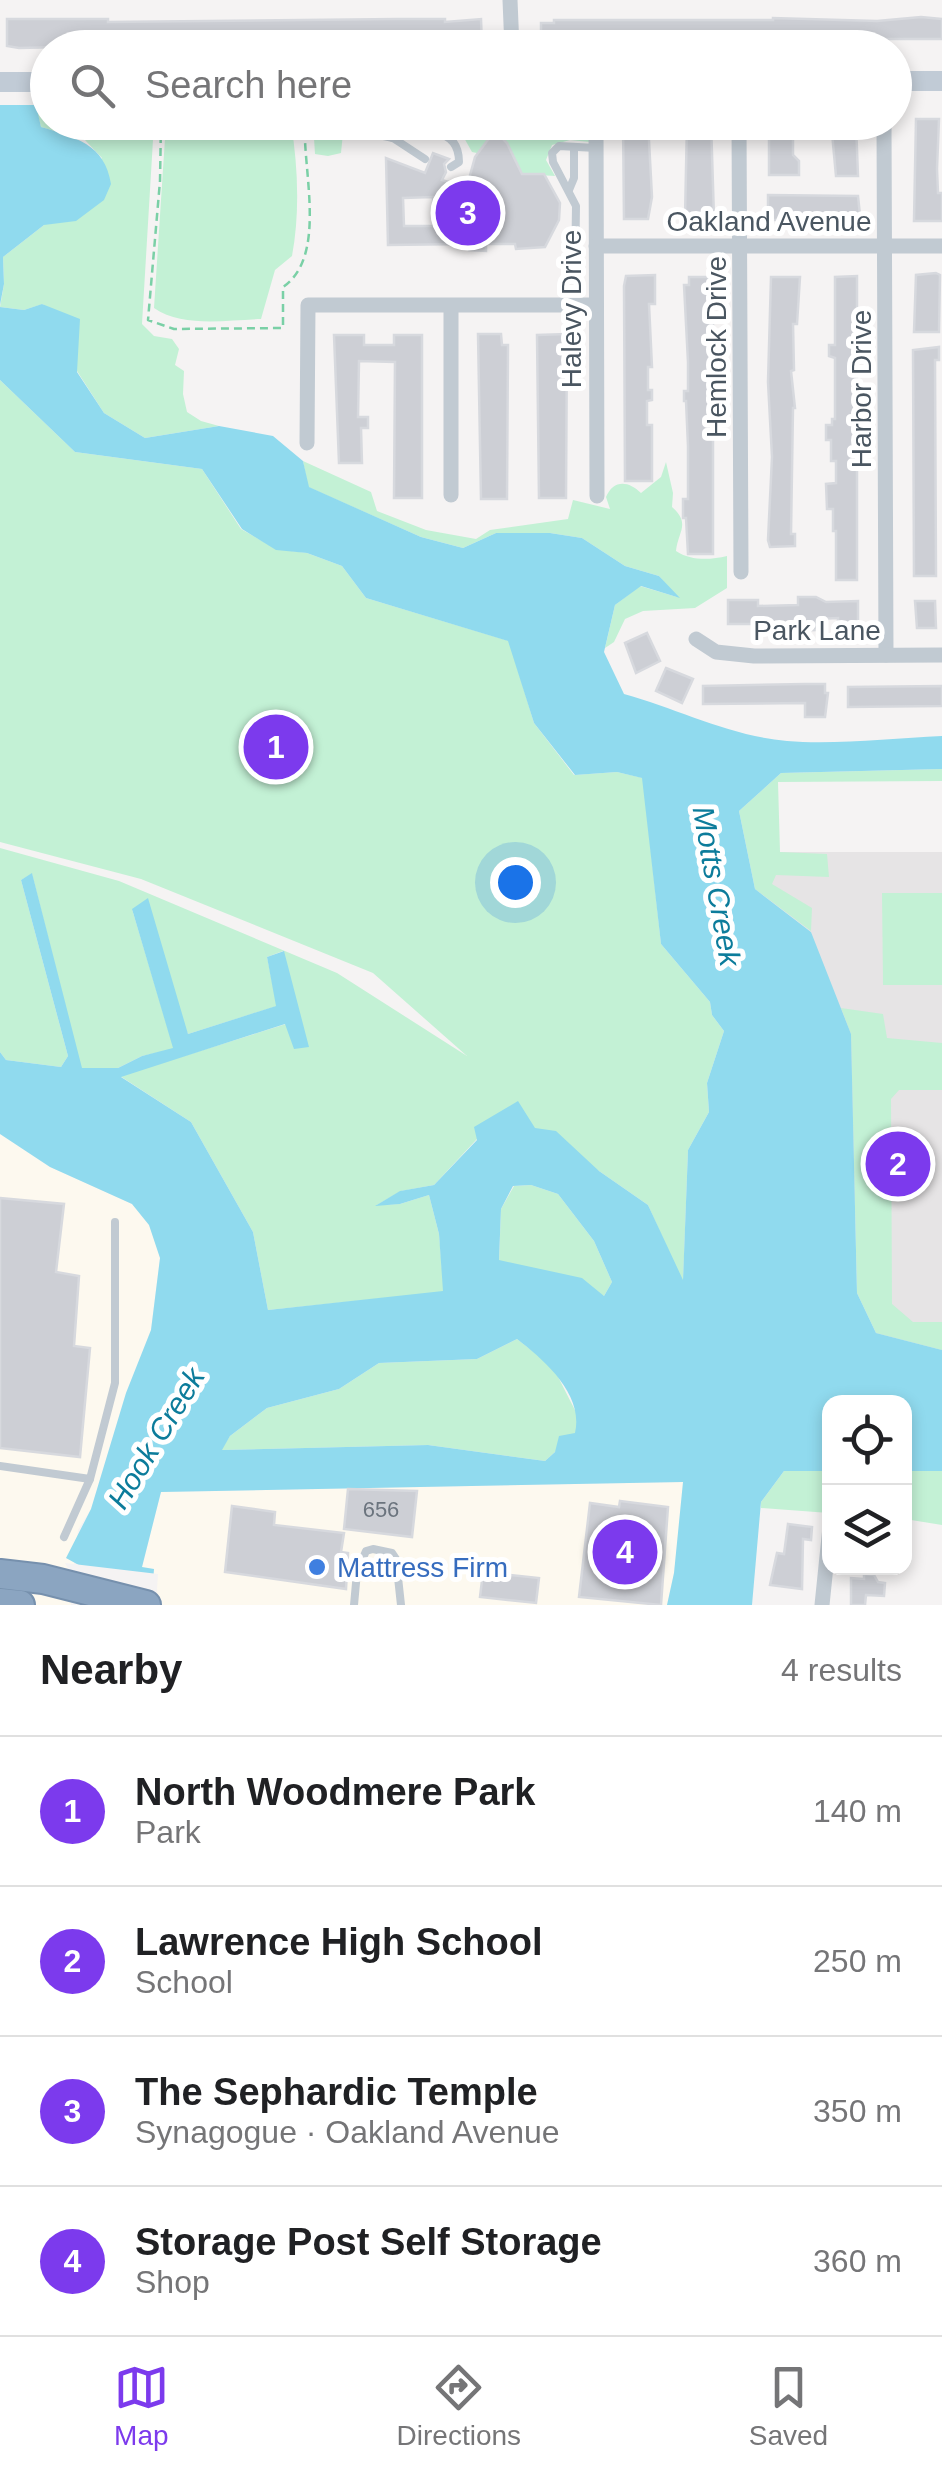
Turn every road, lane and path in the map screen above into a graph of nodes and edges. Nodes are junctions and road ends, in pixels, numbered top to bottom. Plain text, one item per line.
1 (510, 0) edge
2 (511, 30) edge
3 (912, 81) edge
4 (942, 81) edge
5 (0, 82) edge
6 (30, 82) edge
7 (161, 140) edge
8 (304, 140) edge
9 (396, 140) edge
10 (454, 140) edge
11 (596, 140) edge
12 (739, 140) edge
13 (884, 140) edge
14 (574, 148) junction
15 (596, 148) junction
16 (424, 159) dead end
17 (451, 167) dead end
18 (569, 190) junction
19 (596, 202) junction
20 (576, 206) junction
21 (596, 246) junction
22 (740, 246) junction
23 (886, 246) junction
24 (942, 246) edge
25 (575, 274) dead end
26 (596, 305) junction
27 (451, 306) junction
28 (307, 443) dead end
29 (451, 495) dead end
30 (597, 496) dead end
31 (740, 572) dead end
32 (696, 639) dead end
33 (886, 655) junction
34 (942, 655) edge
35 (115, 1222) dead end
36 (0, 1466) edge
37 (90, 1479) junction
38 (64, 1537) dead end
39 (825, 1575) edge
40 (8, 1590) edge
41 (0, 1602) edge
42 (20, 1605) edge
43 (146, 1605) edge
44 (354, 1605) edge
45 (401, 1605) edge
46 (822, 1605) edge

1 - 2 street
3 - 4 street
5 - 6 street
7 - 8 path
9 - 16 lane
10 - 17 lane
11 - 15 street, Halevy Drive
12 - 22 street, Hemlock Drive
13 - 23 street, Harbor Drive
14 - 15 lane
14 - 18 lane
14 - 18 lane
15 - 19 street, Halevy Drive
18 - 20 lane
19 - 20 lane
19 - 21 street, Halevy Drive
20 - 25 lane
21 - 22 street, Oakland Avenue
21 - 26 street, Halevy Drive
22 - 23 street, Oakland Avenue
22 - 31 street, Hemlock Drive
23 - 24 street, Oakland Avenue
23 - 33 street, Harbor Drive
26 - 27 street
26 - 30 street, Halevy Drive
27 - 28 street
27 - 29 street
32 - 33 street, Park Lane
33 - 34 street, Park Lane
35 - 37 lane
36 - 37 lane
37 - 38 lane
39 - 46 street
40 - 41 highway
40 - 42 highway
40 - 43 highway
44 - 45 lane

